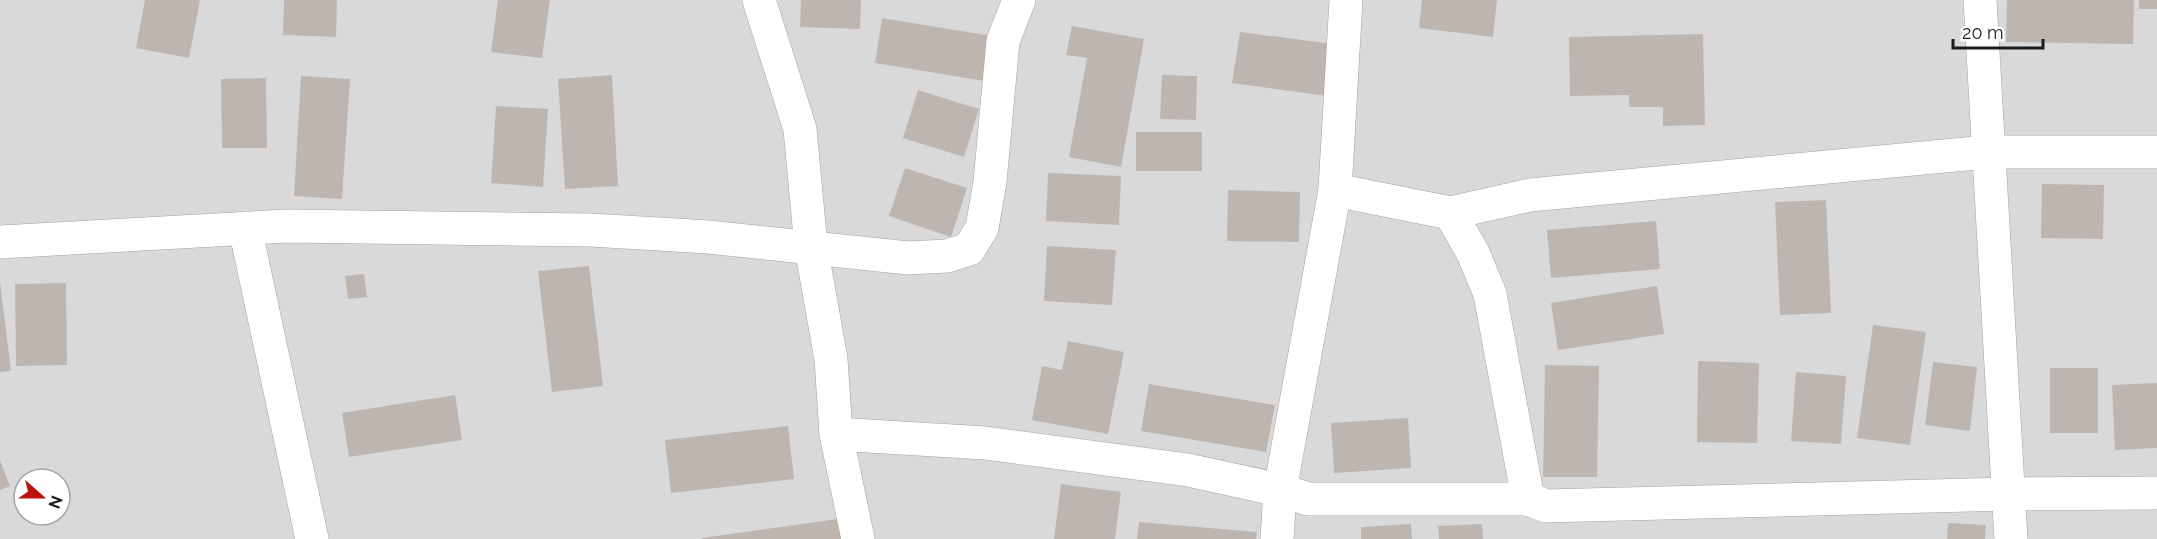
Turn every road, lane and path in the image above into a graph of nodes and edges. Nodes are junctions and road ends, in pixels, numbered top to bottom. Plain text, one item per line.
1 (759, 0) edge
2 (1019, 0) edge
3 (1346, 0) edge
4 (1980, 0) edge
5 (1988, 152) junction
6 (2157, 152) edge
7 (1335, 190) junction
8 (1450, 213) junction
9 (245, 228) junction
10 (0, 242) edge
11 (811, 247) junction
12 (836, 434) junction
13 (1281, 490) junction
14 (2157, 493) edge
15 (2007, 494) junction
16 (1528, 499) junction
17 (312, 539) edge
18 (858, 539) edge
19 (1277, 539) edge
20 (2011, 539) edge

1 - 11 street
2 - 11 street
3 - 7 street
4 - 5 street
5 - 6 street
5 - 8 street
5 - 15 street
7 - 8 street
7 - 13 street
8 - 16 street
9 - 10 street
9 - 11 street
9 - 17 street
11 - 12 street
12 - 13 street
12 - 18 street
13 - 16 street
13 - 19 street
14 - 15 street
15 - 16 street
15 - 20 street

